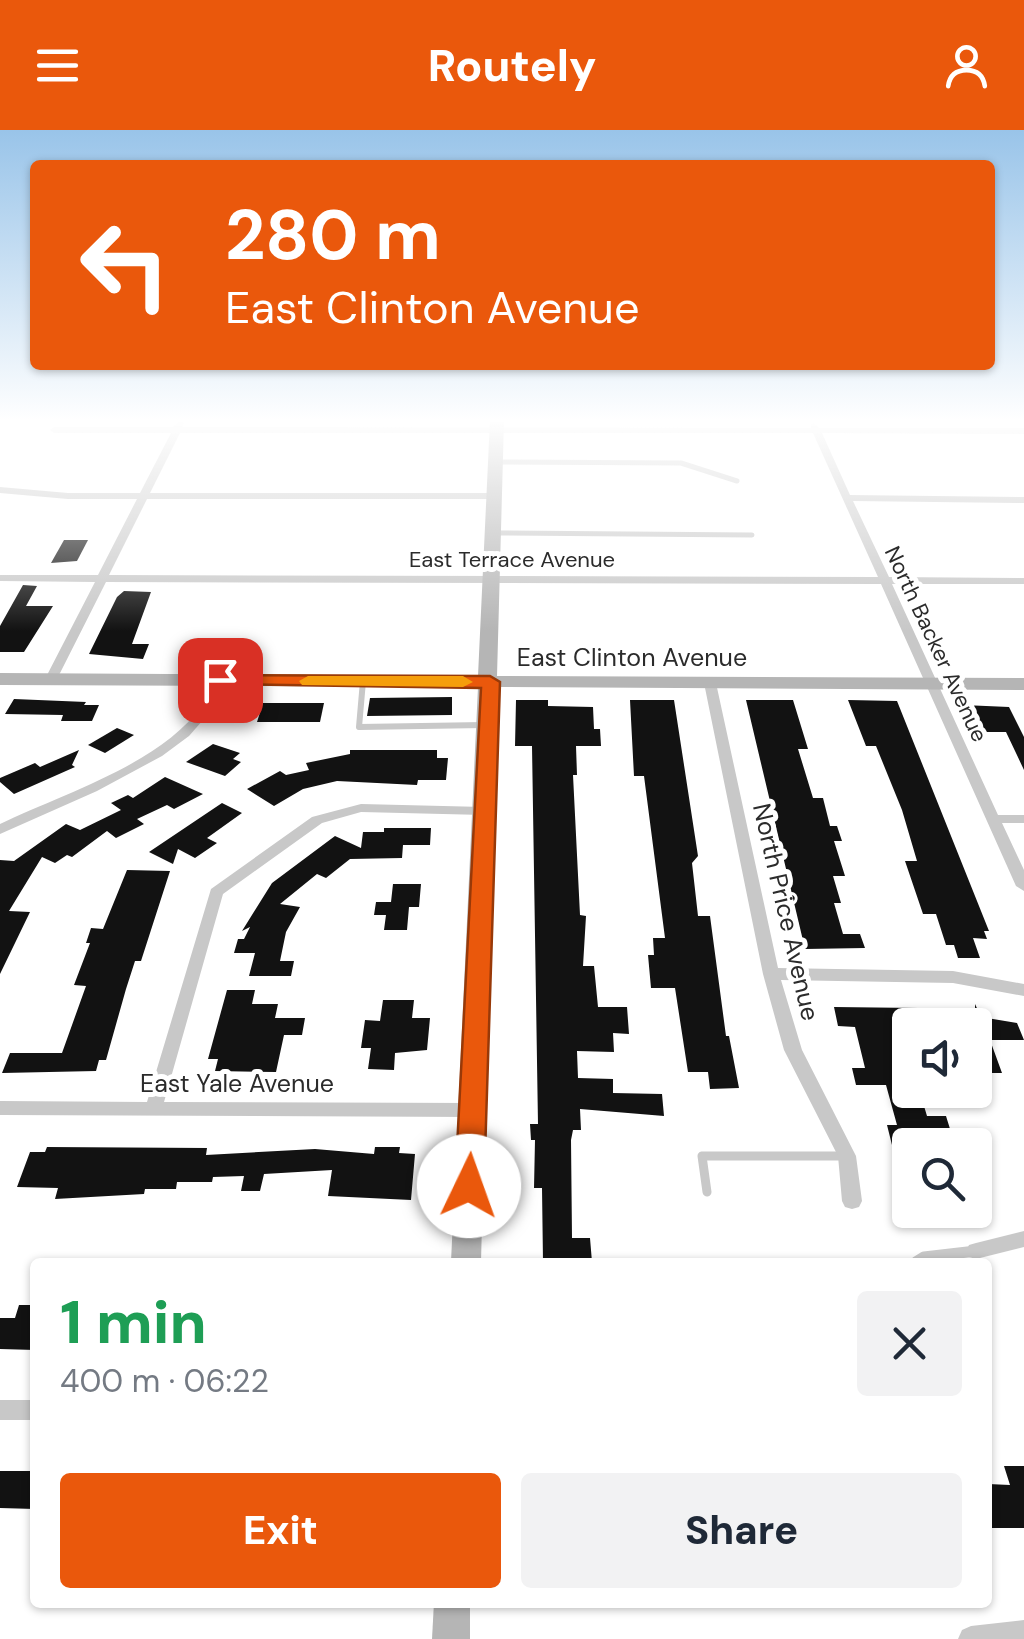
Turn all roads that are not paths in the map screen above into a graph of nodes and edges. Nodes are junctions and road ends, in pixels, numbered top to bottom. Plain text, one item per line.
1 (3, 490) edge
2 (148, 490) edge
3 (496, 490) edge
4 (844, 490) edge
5 (496, 496) junction
6 (145, 497) junction
7 (848, 498) junction
8 (1024, 500) edge
9 (495, 533) junction
10 (752, 534) dead end
11 (0, 578) edge
12 (104, 578) junction
13 (493, 579) junction
14 (884, 580) junction
15 (1024, 581) edge
16 (0, 679) edge
17 (52, 679) junction
18 (220, 680) junction
19 (363, 681) junction
20 (490, 682) junction
21 (710, 683) junction
22 (930, 684) junction
23 (1024, 684) edge
24 (488, 726) junction
25 (484, 811) junction
26 (995, 819) junction
27 (1024, 819) edge
28 (3, 826) edge
29 (1024, 886) edge
30 (771, 974) junction
31 (1024, 990) edge
32 (0, 1108) edge
33 (154, 1108) junction
34 (473, 1110) junction
35 (847, 1156) junction
36 (707, 1192) dead end
37 (852, 1201) dead end
38 (1024, 1239) edge
39 (976, 1250) joint
40 (466, 1258) edge
41 (921, 1258) edge
42 (0, 1410) edge
43 (30, 1410) edge
44 (452, 1608) edge
45 (1024, 1632) edge
46 (450, 1639) edge
47 (970, 1639) edge

1 - 6 street
2 - 6 street
3 - 5 street
4 - 7 street, North Backer Avenue
5 - 6 street
5 - 9 street
6 - 12 street
7 - 8 street
7 - 14 street, North Backer Avenue
9 - 10 lane
9 - 13 street
11 - 12 street, East Terrace Avenue
12 - 13 street, East Terrace Avenue
12 - 17 street
13 - 14 street, East Terrace Avenue
13 - 20 street
14 - 15 street, East Terrace Avenue
14 - 22 street, North Backer Avenue
16 - 17 street, East Clinton Avenue
17 - 18 street, East Clinton Avenue
18 - 19 street, East Clinton Avenue
18 - 28 street
19 - 20 street, East Clinton Avenue
19 - 24 lane
20 - 21 street, East Clinton Avenue
20 - 24 street
21 - 22 street, East Clinton Avenue
21 - 30 street, North Price Avenue
22 - 23 street, East Clinton Avenue
22 - 26 street, North Backer Avenue
24 - 25 street
25 - 33 street
25 - 34 street
26 - 27 street
26 - 29 street, North Backer Avenue
30 - 31 street
30 - 35 street, North Price Avenue
32 - 33 street, East Yale Avenue
33 - 34 street, East Yale Avenue
34 - 40 street
35 - 36 lane
35 - 37 street, North Price Avenue
38 - 39 street
39 - 41 lane
42 - 43 street
44 - 46 street
45 - 47 street

